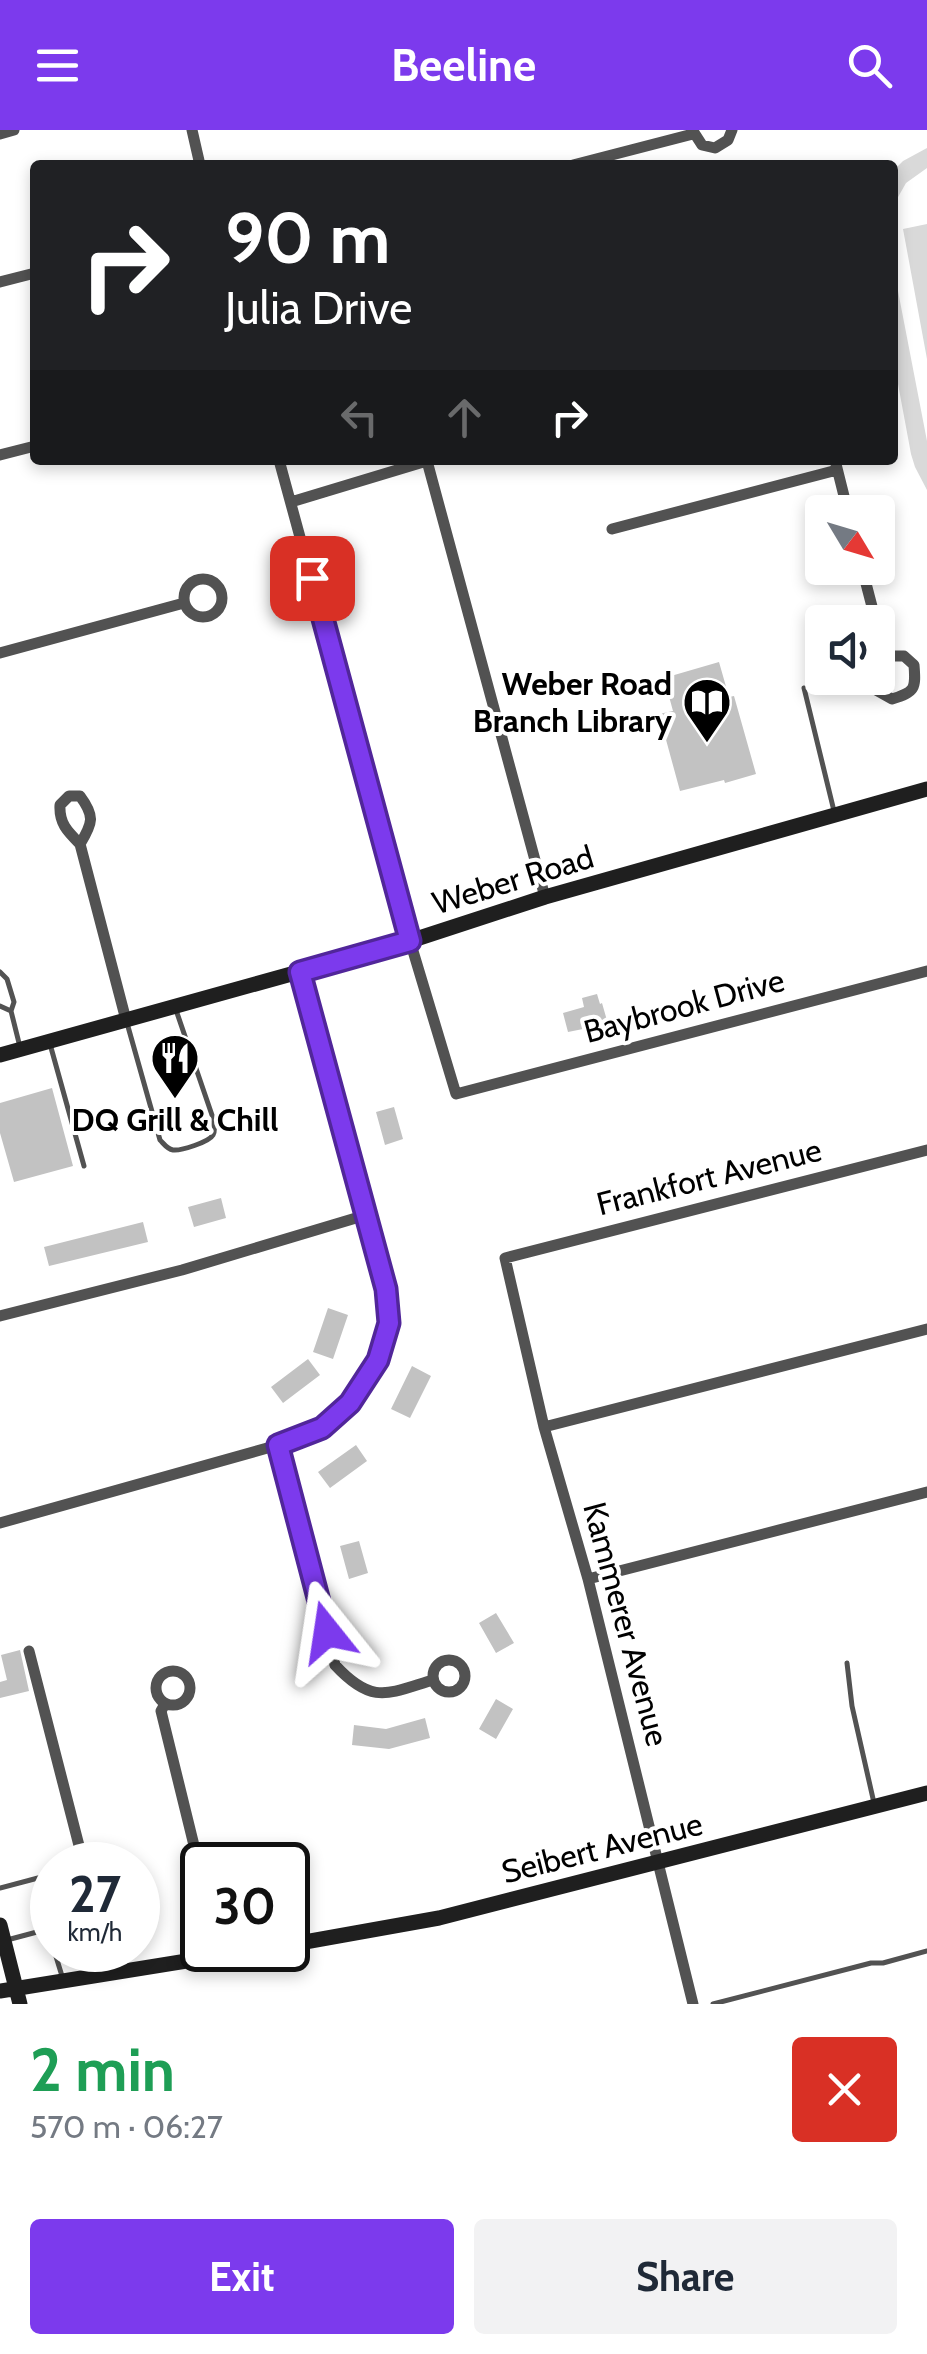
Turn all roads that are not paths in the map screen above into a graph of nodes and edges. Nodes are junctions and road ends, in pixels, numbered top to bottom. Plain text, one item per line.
1 (14, 130) edge
2 (192, 130) edge
3 (732, 130) edge
4 (694, 132) edge
5 (0, 134) edge
6 (199, 160) edge
7 (592, 160) edge
8 (30, 274) edge
9 (0, 282) edge
10 (30, 447) edge
11 (0, 455) edge
12 (280, 465) edge
13 (415, 465) edge
14 (429, 465) edge
15 (836, 465) edge
16 (844, 495) edge
17 (291, 502) junction
18 (612, 529) dead end
19 (184, 602) dead end
20 (0, 653) edge
21 (895, 658) edge
22 (804, 688) dead end
23 (885, 695) edge
24 (927, 789) edge
25 (836, 815) junction
26 (80, 844) dead end
27 (545, 897) junction
28 (410, 941) junction
29 (927, 971) edge
30 (0, 972) edge
31 (300, 972) junction
32 (0, 1006) edge
33 (174, 1006) junction
34 (10, 1010) junction
35 (126, 1020) junction
36 (50, 1042) junction
37 (21, 1050) junction
38 (0, 1055) edge
39 (927, 1150) edge
40 (84, 1166) dead end
41 (366, 1215) junction
42 (505, 1258) joint
43 (0, 1316) edge
44 (927, 1329) edge
45 (544, 1427) junction
46 (278, 1445) junction
47 (927, 1492) edge
48 (0, 1524) edge
49 (588, 1579) junction
50 (29, 1651) dead end
51 (847, 1663) dead end
52 (433, 1680) dead end
53 (165, 1704) dead end
54 (927, 1793) edge
55 (874, 1806) junction
56 (78, 1842) edge
57 (193, 1842) edge
58 (658, 1862) junction
59 (30, 1880) edge
60 (26, 1881) junction
61 (0, 1888) edge
62 (28, 1892) dead end
63 (30, 1932) edge
64 (2, 1933) edge
65 (310, 1941) edge
66 (927, 1951) edge
67 (180, 1961) edge
68 (61, 1972) edge
69 (112, 1973) joint
70 (63, 1980) junction
71 (12, 1994) edge
72 (693, 2004) edge
73 (713, 2004) edge

1 - 5 street
2 - 6 street
3 - 4 street
4 - 7 street
8 - 9 street
10 - 11 street
12 - 17 street
13 - 17 street
14 - 27 street
15 - 16 street
15 - 18 street
17 - 28 street
19 - 20 street
21 - 23 street
22 - 25 lane
24 - 25 main road, Weber Road
25 - 27 main road, Weber Road
26 - 35 street
27 - 28 main road, Weber Road
28 - 29 street, Baybrook Drive
28 - 31 main road, Weber Road
30 - 34 lane
31 - 33 main road, Weber Road
31 - 41 street
32 - 34 lane
33 - 35 main road, Weber Road
33 - 35 lane
34 - 37 lane
35 - 36 main road, Weber Road
36 - 37 main road, Weber Road
36 - 40 lane
37 - 38 main road, Weber Road
39 - 42 street, Frankfort Avenue
41 - 43 street
41 - 46 street
42 - 45 street, Kammerer Avenue
44 - 45 street
45 - 49 street, Kammerer Avenue
46 - 48 street
46 - 52 street
47 - 49 street
49 - 58 street, Kammerer Avenue
50 - 56 street
51 - 55 lane
53 - 57 street
54 - 55 main road, Seibert Avenue
55 - 58 main road, Seibert Avenue
58 - 65 main road, Seibert Avenue
58 - 72 street, Kammerer Avenue
59 - 60 lane
60 - 61 lane
60 - 62 lane
63 - 64 lane
64 - 71 main road
66 - 73 lane
67 - 69 main road
68 - 70 lane
69 - 70 main road
70 - 71 main road

